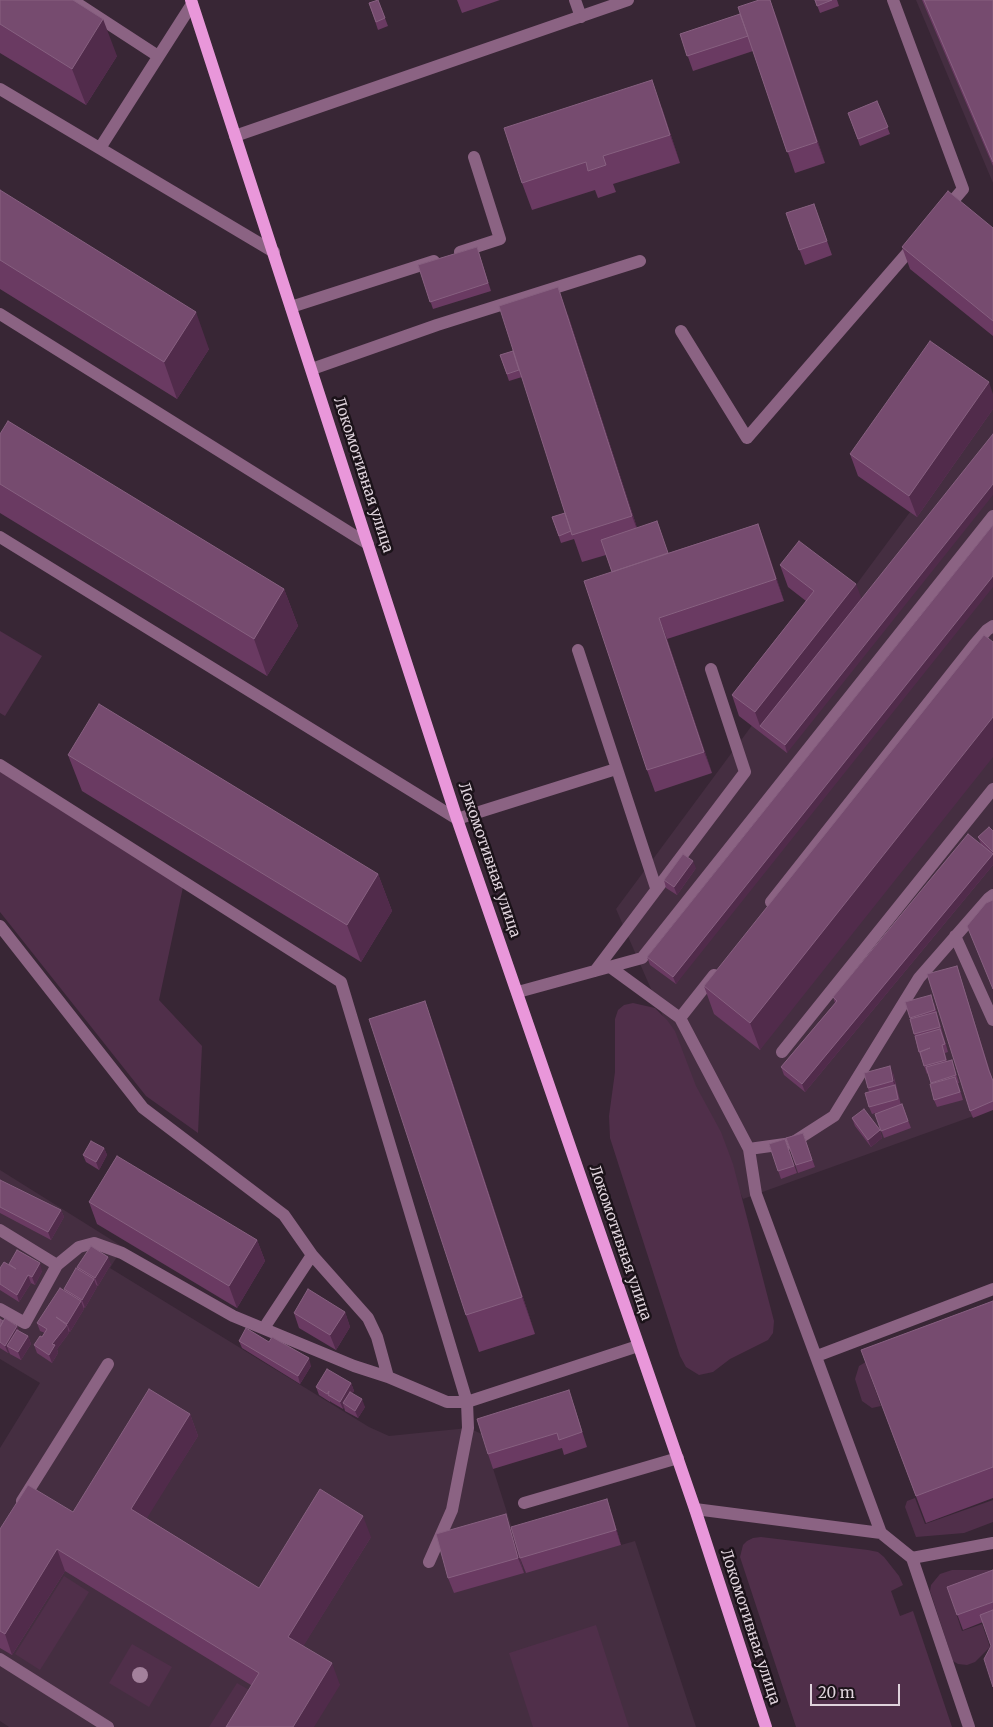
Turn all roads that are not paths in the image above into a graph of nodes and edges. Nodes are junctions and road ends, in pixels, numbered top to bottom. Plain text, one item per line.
1 (72, 0) edge
2 (575, 0) edge
3 (628, 0) edge
4 (893, 0) edge
5 (191, 2) edge
6 (580, 17) junction
7 (158, 56) junction
8 (0, 89) edge
9 (235, 136) junction
10 (100, 148) junction
11 (474, 157) dead end
12 (937, 220) edge
13 (924, 234) edge
14 (274, 252) junction
15 (640, 261) dead end
16 (291, 307) junction
17 (0, 314) edge
18 (680, 331) dead end
19 (312, 369) junction
20 (993, 516) edge
21 (0, 537) edge
22 (368, 544) junction
23 (992, 628) edge
24 (578, 650) dead end
25 (711, 669) dead end
26 (0, 765) edge
27 (616, 769) junction
28 (993, 789) edge
29 (457, 819) junction
30 (656, 888) junction
31 (993, 895) edge
32 (766, 909) edge
33 (0, 926) edge
34 (955, 936) junction
35 (723, 964) edge
36 (610, 967) junction
37 (594, 971) junction
38 (518, 992) junction
39 (680, 1018) junction
40 (993, 1020) edge
41 (782, 1052) dead end
42 (749, 1149) junction
43 (0, 1230) edge
44 (312, 1255) junction
45 (58, 1265) junction
46 (993, 1289) edge
47 (0, 1309) edge
48 (264, 1328) junction
49 (638, 1346) junction
50 (816, 1356) junction
51 (108, 1364) dead end
52 (388, 1377) junction
53 (467, 1402) junction
54 (678, 1458) junction
55 (524, 1503) dead end
56 (695, 1509) junction
57 (15, 1512) edge
58 (881, 1533) junction
59 (993, 1543) edge
60 (912, 1558) junction
61 (429, 1562) dead end
62 (0, 1659) edge
63 (108, 1727) edge
64 (766, 1727) edge
65 (969, 1727) edge

1 - 7 street
2 - 6 street
3 - 6 street
4 - 12 street
5 - 7 street
5 - 9 main road, Локомотивная улица
6 - 9 street
7 - 10 street
8 - 10 street
9 - 14 main road, Локомотивная улица
10 - 14 street
11 - 16 street
13 - 18 street
14 - 16 main road, Локомотивная улица
15 - 19 street
16 - 19 main road, Локомотивная улица
17 - 22 street
19 - 22 main road, Локомотивная улица
20 - 36 street
21 - 29 street
22 - 29 main road, Локомотивная улица
23 - 32 street
24 - 27 street
25 - 30 street
26 - 53 street
27 - 29 street
27 - 30 street
28 - 41 street
29 - 38 main road, Локомотивная улица
30 - 37 street
31 - 34 street
33 - 44 street
34 - 40 street
34 - 42 street
35 - 39 street
36 - 37 street
36 - 39 street
37 - 38 street
38 - 49 main road, Локомотивная улица
39 - 42 street
42 - 50 street
43 - 45 street
44 - 48 street
44 - 52 street
45 - 47 street
45 - 48 street
46 - 50 street
48 - 52 street
49 - 53 street
49 - 54 main road, Локомотивная улица
50 - 58 street
51 - 57 street
52 - 53 street
53 - 61 street
54 - 55 street
54 - 56 main road, Локомотивная улица
56 - 58 street
56 - 64 main road, Локомотивная улица
58 - 60 street
59 - 60 street
60 - 65 street
62 - 63 street

